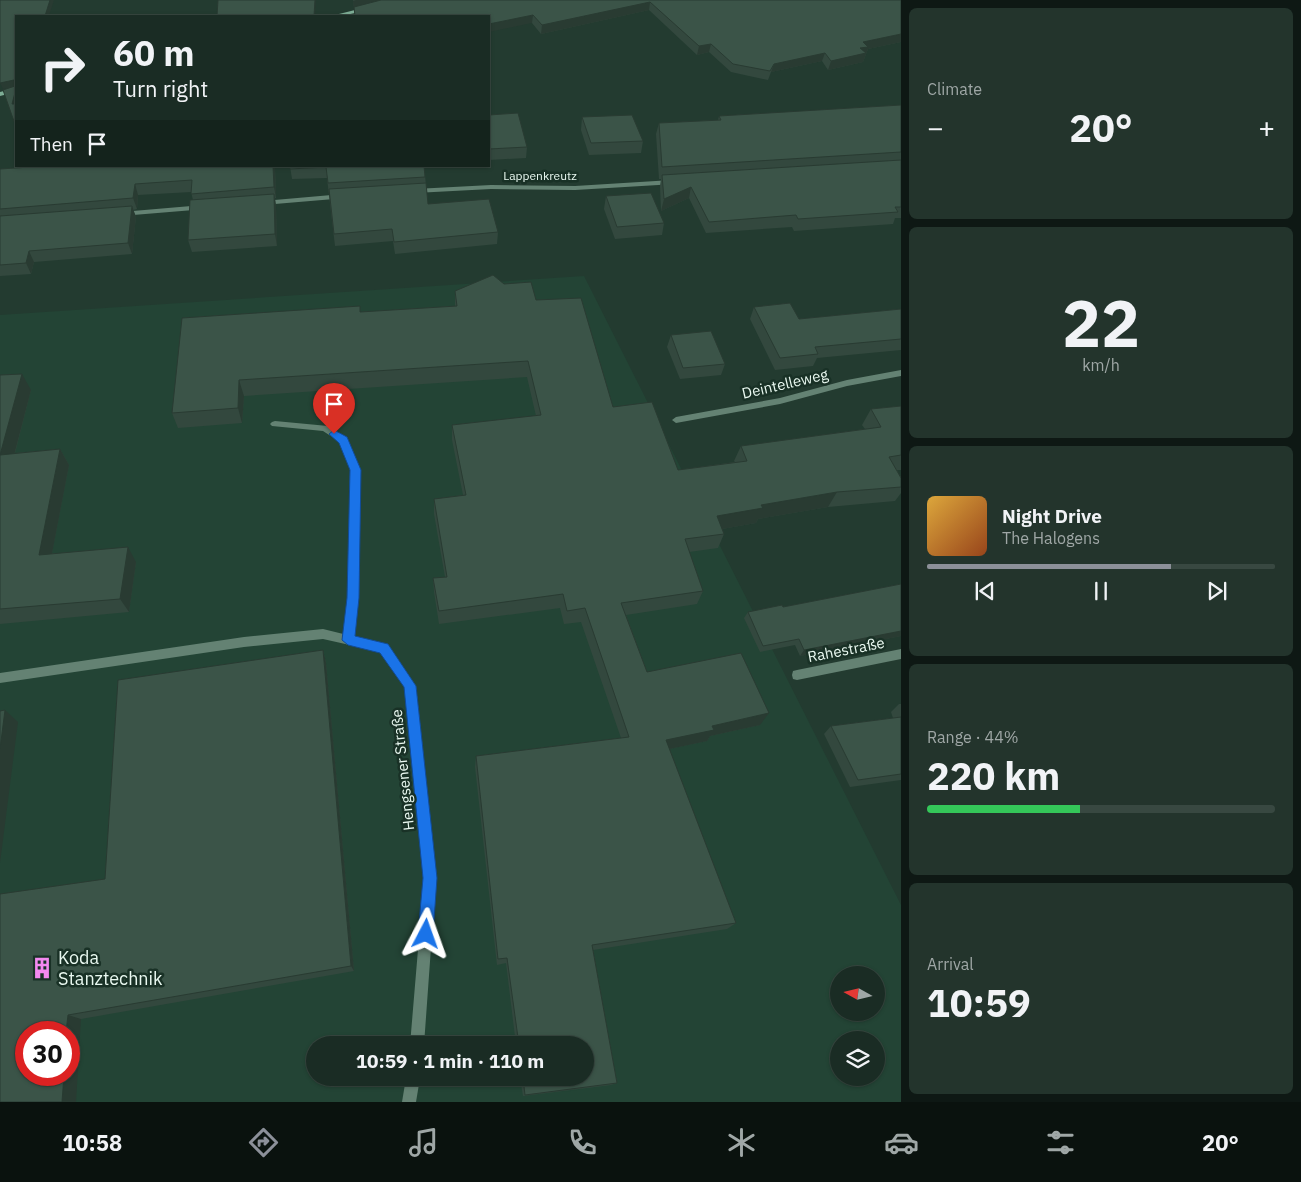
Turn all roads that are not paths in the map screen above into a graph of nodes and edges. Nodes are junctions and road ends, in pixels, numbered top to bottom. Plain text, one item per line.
1 (377, 7) edge
2 (339, 15) edge
3 (15, 90) edge
4 (0, 94) edge
5 (683, 182) edge
6 (405, 192) edge
7 (347, 196) edge
8 (251, 204) edge
9 (212, 207) edge
10 (116, 214) edge
11 (901, 373) edge
12 (676, 420) dead end
13 (275, 424) dead end
14 (348, 640) junction
15 (901, 654) edge
16 (797, 675) dead end
17 (0, 678) edge
18 (418, 1036) edge
19 (412, 1086) edge
20 (409, 1102) edge

1 - 2 main road
3 - 4 main road
5 - 6 street, Lappenkreutz
7 - 8 street
9 - 10 street
11 - 12 street, Deintelleweg
13 - 14 street
14 - 17 street, Hengsener Straße
14 - 18 street, Hengsener Straße
15 - 16 street, Rahestraße
19 - 20 street

